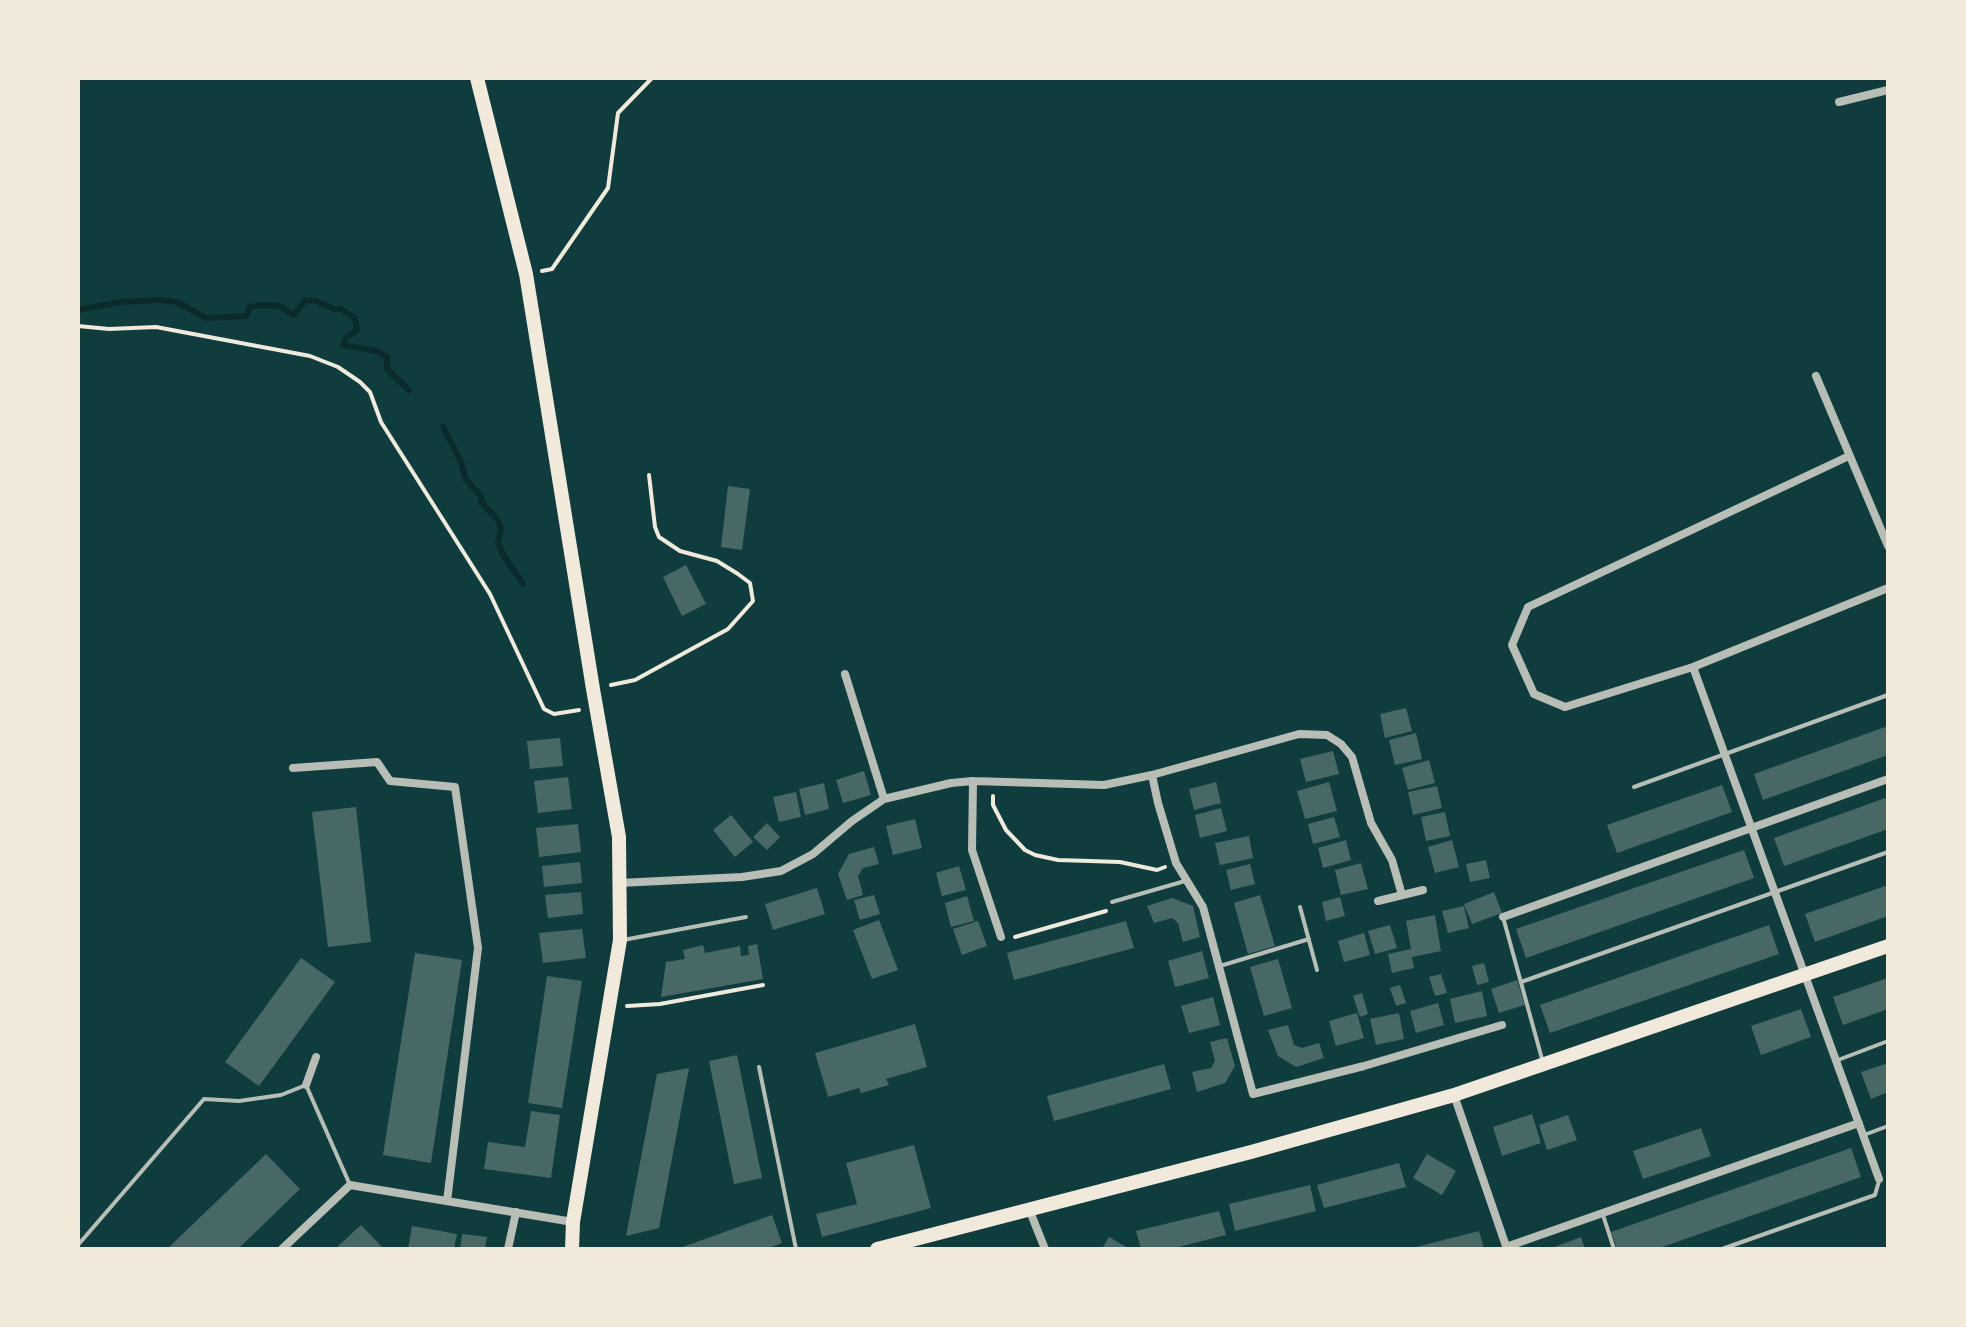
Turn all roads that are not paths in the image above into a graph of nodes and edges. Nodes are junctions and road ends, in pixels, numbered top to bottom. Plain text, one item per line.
1 (477, 78) edge
2 (1888, 90) edge
3 (1839, 102) dead end
4 (1816, 376) dead end
5 (1849, 456) junction
6 (1888, 546) edge
7 (1888, 588) edge
8 (1693, 667) junction
9 (845, 674) dead end
10 (1888, 695) edge
11 (1724, 754) junction
12 (293, 768) dead end
13 (1152, 775) junction
14 (1888, 779) edge
15 (973, 781) junction
16 (1634, 787) dead end
17 (884, 799) junction
18 (1751, 828) junction
19 (1888, 852) edge
20 (1185, 881) junction
21 (619, 883) junction
22 (1423, 890) dead end
23 (1775, 892) junction
24 (1402, 895) junction
25 (1378, 901) dead end
26 (1112, 902) road end
27 (1300, 907) dead end
28 (746, 917) dead end
29 (1503, 917) joint
30 (1001, 937) road end
31 (1309, 939) junction
32 (620, 940) junction
33 (1888, 946) edge
34 (1220, 966) junction
35 (1317, 970) dead end
36 (1806, 976) junction
37 (1521, 982) junction
38 (1502, 1025) dead end
39 (1888, 1041) edge
40 (316, 1057) dead end
41 (1837, 1060) junction
42 (1544, 1066) junction
43 (759, 1067) dead end
44 (306, 1085) junction
45 (1454, 1095) junction
46 (1859, 1123) junction
47 (1888, 1126) edge
48 (1864, 1135) junction
49 (1879, 1179) joint
50 (350, 1185) junction
51 (447, 1201) junction
52 (1029, 1209) junction
53 (516, 1212) junction
54 (1602, 1213) junction
55 (573, 1222) junction
56 (78, 1245) edge
57 (1506, 1248) edge
58 (282, 1249) edge
59 (508, 1249) edge
60 (572, 1249) edge
61 (796, 1249) edge
62 (877, 1249) edge
63 (1045, 1249) edge
64 (1614, 1249) edge
65 (1722, 1249) edge

1 - 21 main road
2 - 3 street
4 - 5 street
5 - 6 street
5 - 8 street
7 - 8 street
8 - 11 street
9 - 17 street
10 - 11 lane
11 - 16 lane
11 - 18 street
12 - 51 street
13 - 15 street
13 - 20 street
13 - 24 street
14 - 18 street
15 - 17 street
15 - 30 street
17 - 21 street
18 - 23 street
18 - 29 street
19 - 23 lane
20 - 26 lane
20 - 34 street
21 - 32 main road
22 - 24 street
23 - 36 street
23 - 37 lane
24 - 25 street
27 - 31 lane
28 - 32 lane
29 - 37 lane
31 - 34 lane
31 - 35 lane
32 - 55 main road
33 - 36 main road
34 - 38 street
36 - 41 street
36 - 42 main road
37 - 42 lane
39 - 41 lane
40 - 44 street
41 - 46 street
42 - 45 main road
43 - 61 lane
44 - 50 lane
44 - 56 lane
45 - 52 main road
45 - 57 street
46 - 48 street
46 - 54 street
47 - 48 lane
48 - 49 street
49 - 65 lane
50 - 51 street
50 - 58 street
51 - 53 street
52 - 62 main road
52 - 63 street
53 - 55 street
53 - 59 street
54 - 57 street
54 - 64 lane
55 - 60 main road

